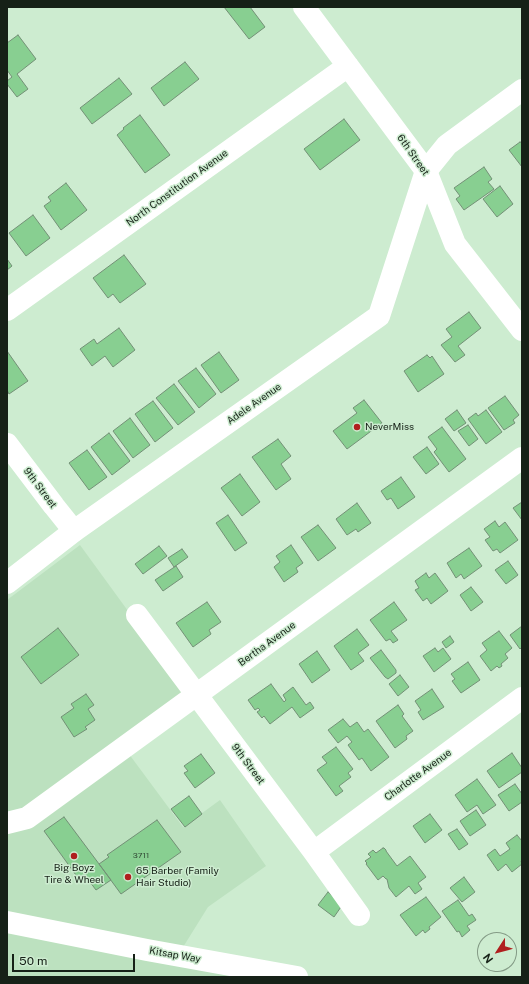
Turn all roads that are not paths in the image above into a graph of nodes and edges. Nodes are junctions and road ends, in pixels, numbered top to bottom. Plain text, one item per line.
1 (304, 7) edge
2 (348, 66) junction
3 (522, 90) edge
4 (426, 171) junction
5 (7, 310) edge
6 (522, 330) edge
7 (7, 444) edge
8 (522, 458) edge
9 (74, 531) junction
10 (7, 583) edge
11 (136, 615) dead end
12 (196, 696) junction
13 (522, 698) edge
14 (7, 823) edge
15 (314, 852) junction
16 (359, 915) dead end
17 (7, 922) edge
18 (297, 977) edge

1 - 2 street, 6th Street
2 - 4 street, 6th Street
2 - 5 street, North Constitution Avenue
3 - 4 street
4 - 6 street, 6th Street
4 - 9 street, Adele Avenue
7 - 9 street, 9th Street
8 - 12 street, Bertha Avenue
9 - 10 street, Adele Avenue
11 - 12 street, 9th Street
12 - 14 street, Bertha Avenue
12 - 15 street, 9th Street
13 - 15 street, Charlotte Avenue
15 - 16 street, 9th Street
17 - 18 street, Kitsap Way

